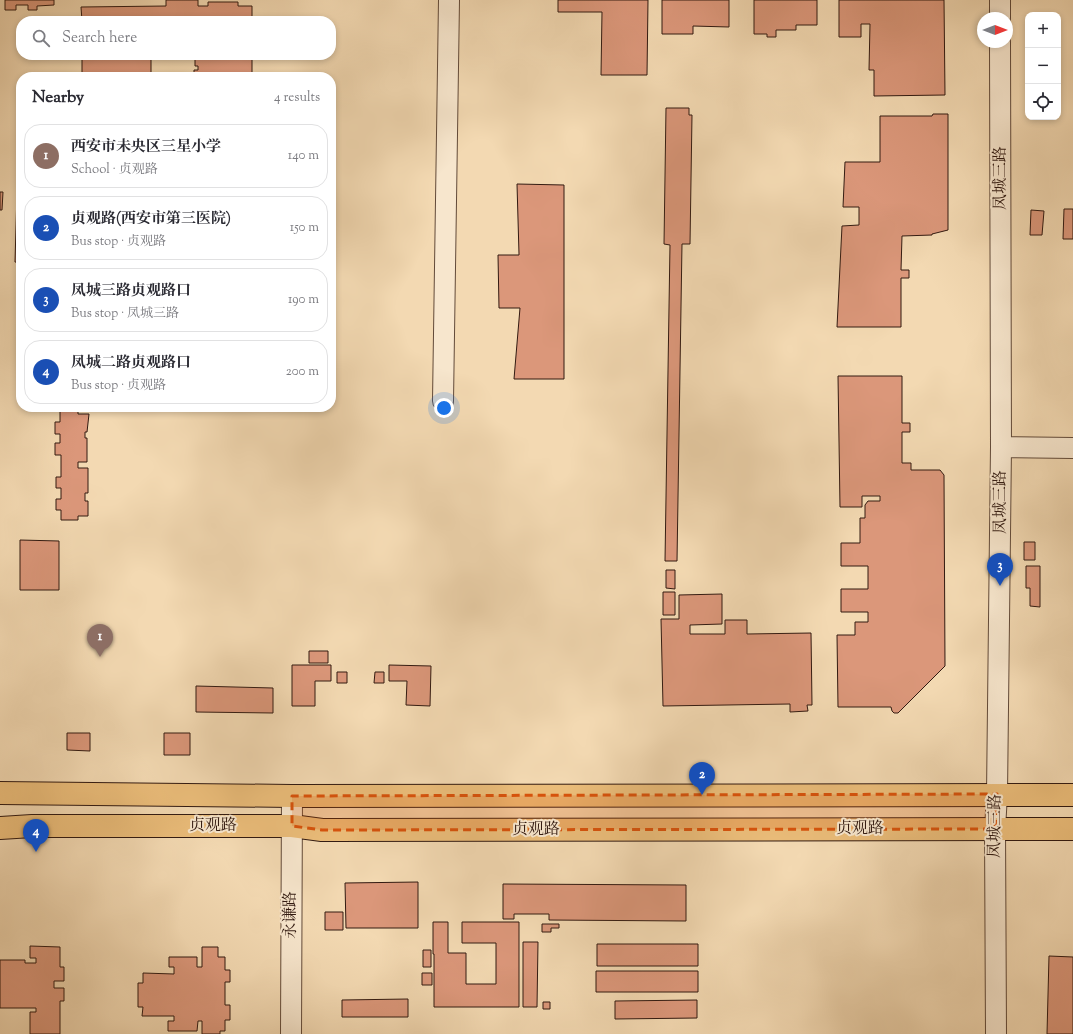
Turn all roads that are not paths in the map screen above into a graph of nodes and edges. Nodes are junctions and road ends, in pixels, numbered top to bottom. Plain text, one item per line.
1 (449, 0) edge
2 (1000, 0) edge
3 (1000, 12) edge
4 (1000, 48) edge
5 (443, 402) dead end
6 (1001, 447) junction
7 (1073, 448) edge
8 (0, 793) edge
9 (997, 794) junction
10 (1073, 795) edge
11 (292, 796) junction
12 (292, 826) junction
13 (0, 828) edge
14 (995, 829) junction
15 (1073, 829) edge
16 (291, 1034) edge
17 (996, 1034) edge

1 - 5 street
2 - 3 street
4 - 6 street, 凤城三路
6 - 7 street
6 - 9 street, 凤城三路
8 - 11 main road, 贞观路
9 - 10 main road, 贞观路
9 - 11 main road, 贞观路
9 - 14 street, 凤城三路
11 - 12 street, 永谦路
12 - 13 main road, 贞观路
12 - 14 main road, 贞观路
12 - 16 street, 永谦路
14 - 15 main road, 贞观路
14 - 17 street, 凤城三路

